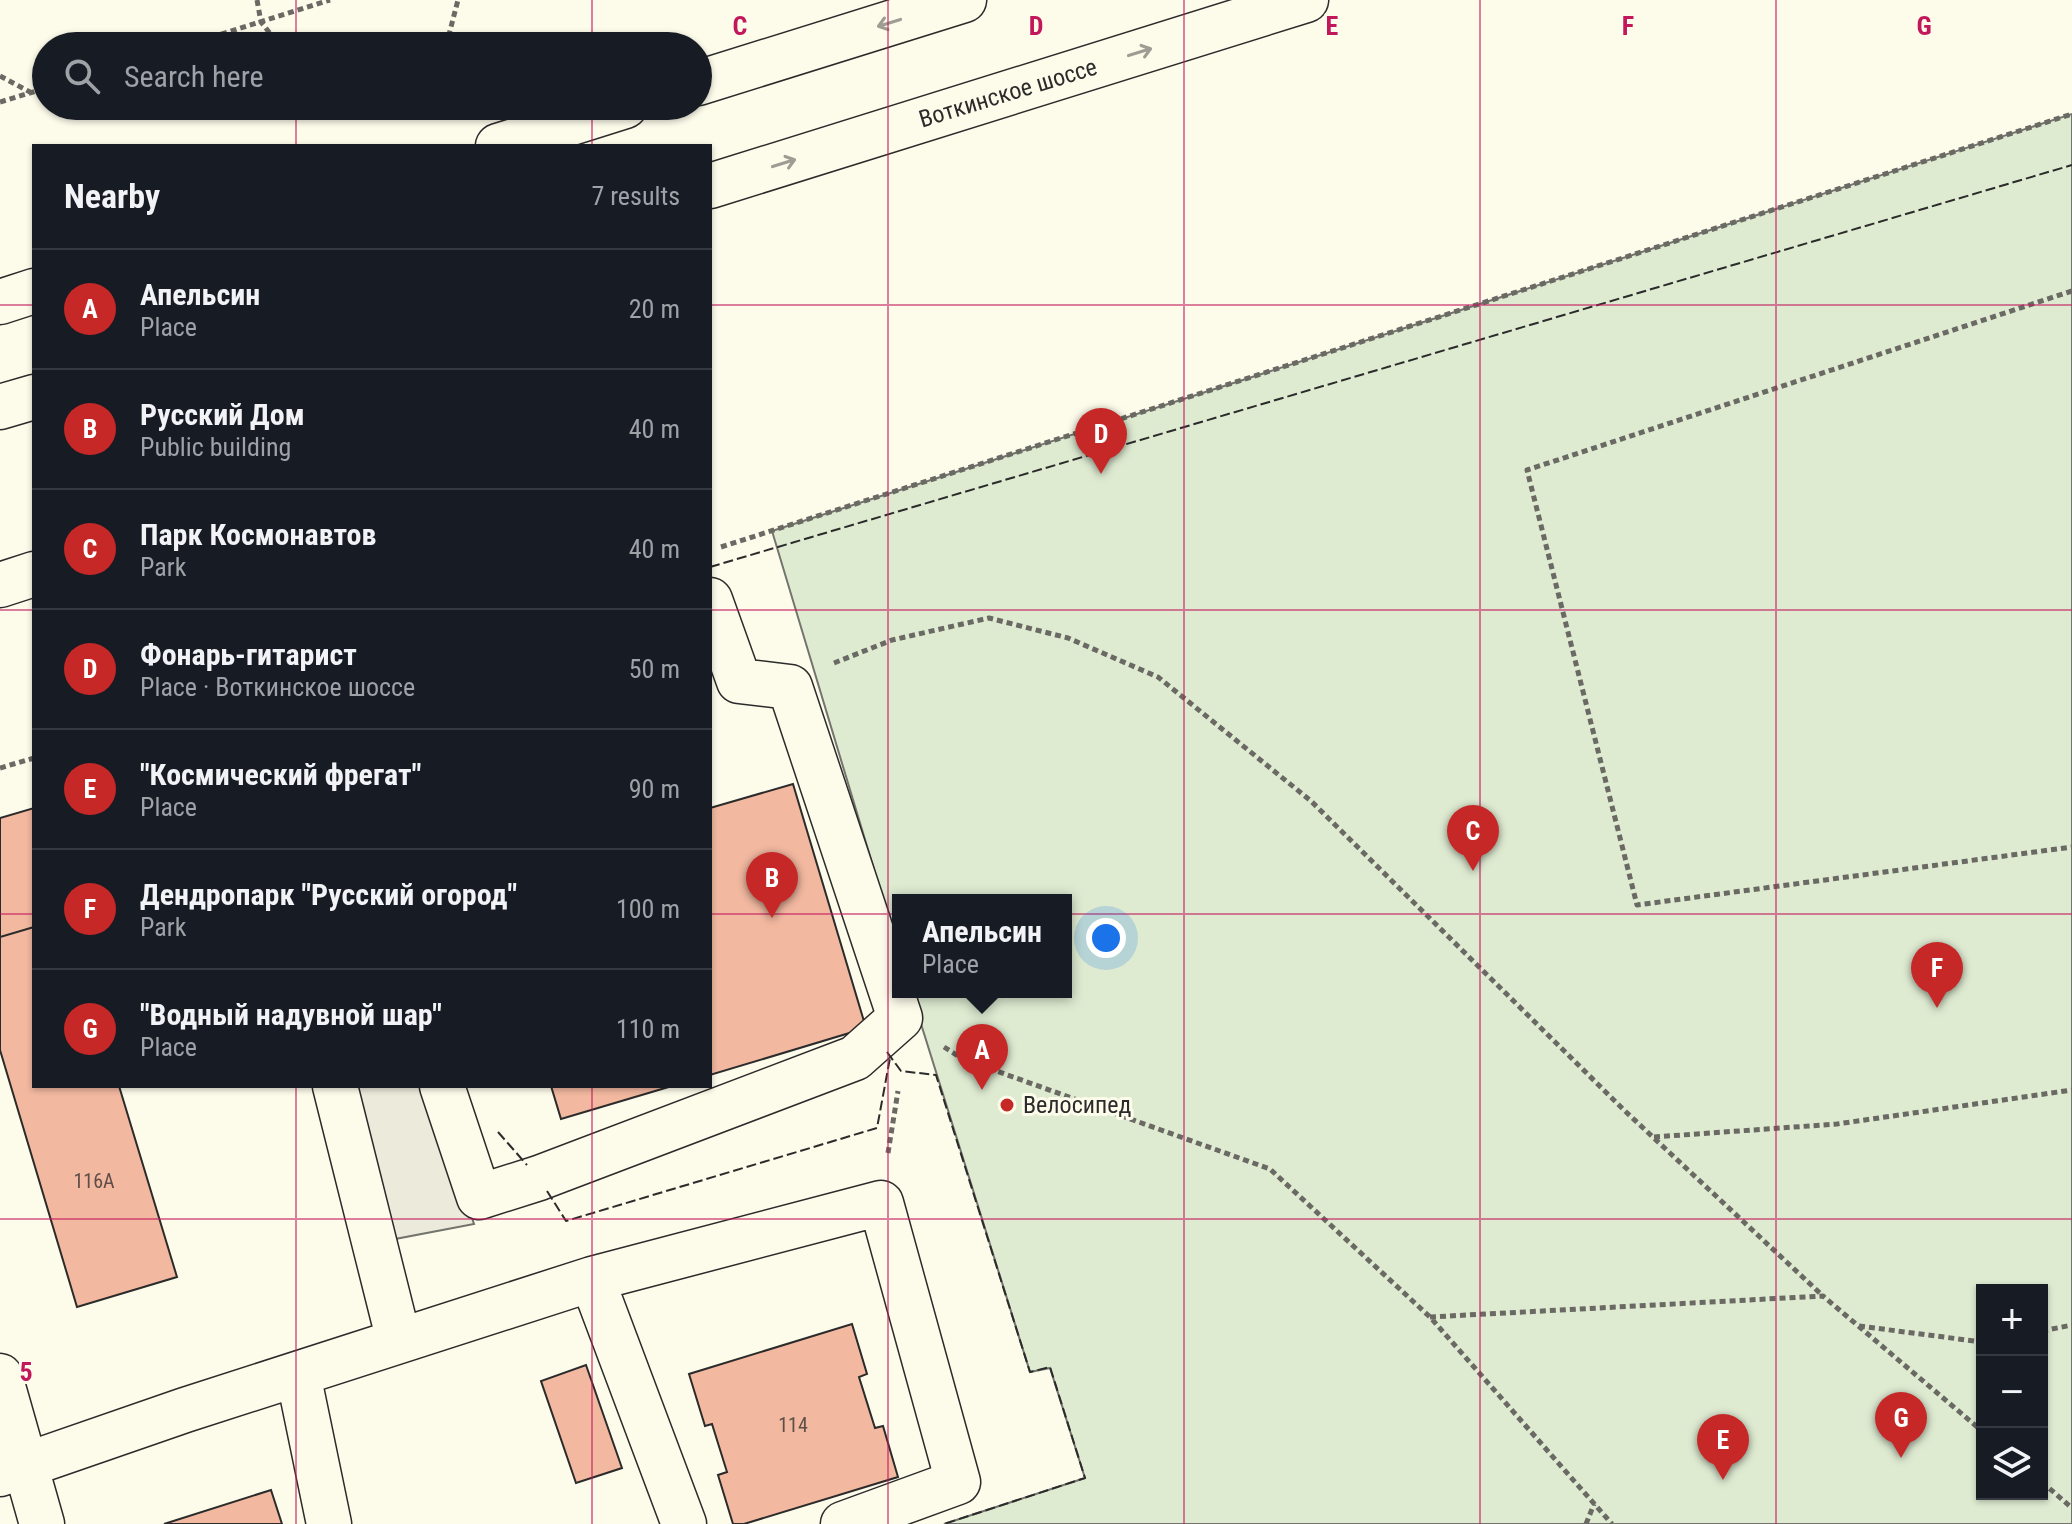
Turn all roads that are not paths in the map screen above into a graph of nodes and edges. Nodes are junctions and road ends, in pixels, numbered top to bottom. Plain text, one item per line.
1 (964, 0) edge
2 (1306, 0) edge
3 (712, 79) edge
4 (581, 120) edge
5 (504, 144) edge
6 (712, 185) edge
7 (32, 292) edge
8 (0, 302) edge
9 (32, 398) edge
10 (0, 407) edge
11 (32, 575) edge
12 (0, 585) edge
13 (712, 606) edge
14 (892, 994) edge
15 (893, 998) edge
16 (336, 1088) edge
17 (443, 1088) edge
18 (592, 1279) junction
19 (399, 1341) junction
20 (298, 1374) junction
21 (0, 1376) edge
22 (13, 1470) edge
23 (42, 1524) edge
24 (329, 1524) edge
25 (684, 1524) edge
26 (843, 1524) edge

1 -> 3 main road
6 -> 2 main road, Воткинское шоссе
4 - 5 main road
7 - 8 main road
9 - 10 main road
11 - 12 main road
13 - 14 main road
15 - 17 main road
16 - 19 main road
18 - 19 main road
18 - 25 main road
18 - 26 main road
19 - 20 main road
20 - 22 main road
20 - 24 main road
21 - 22 main road
22 - 23 main road

